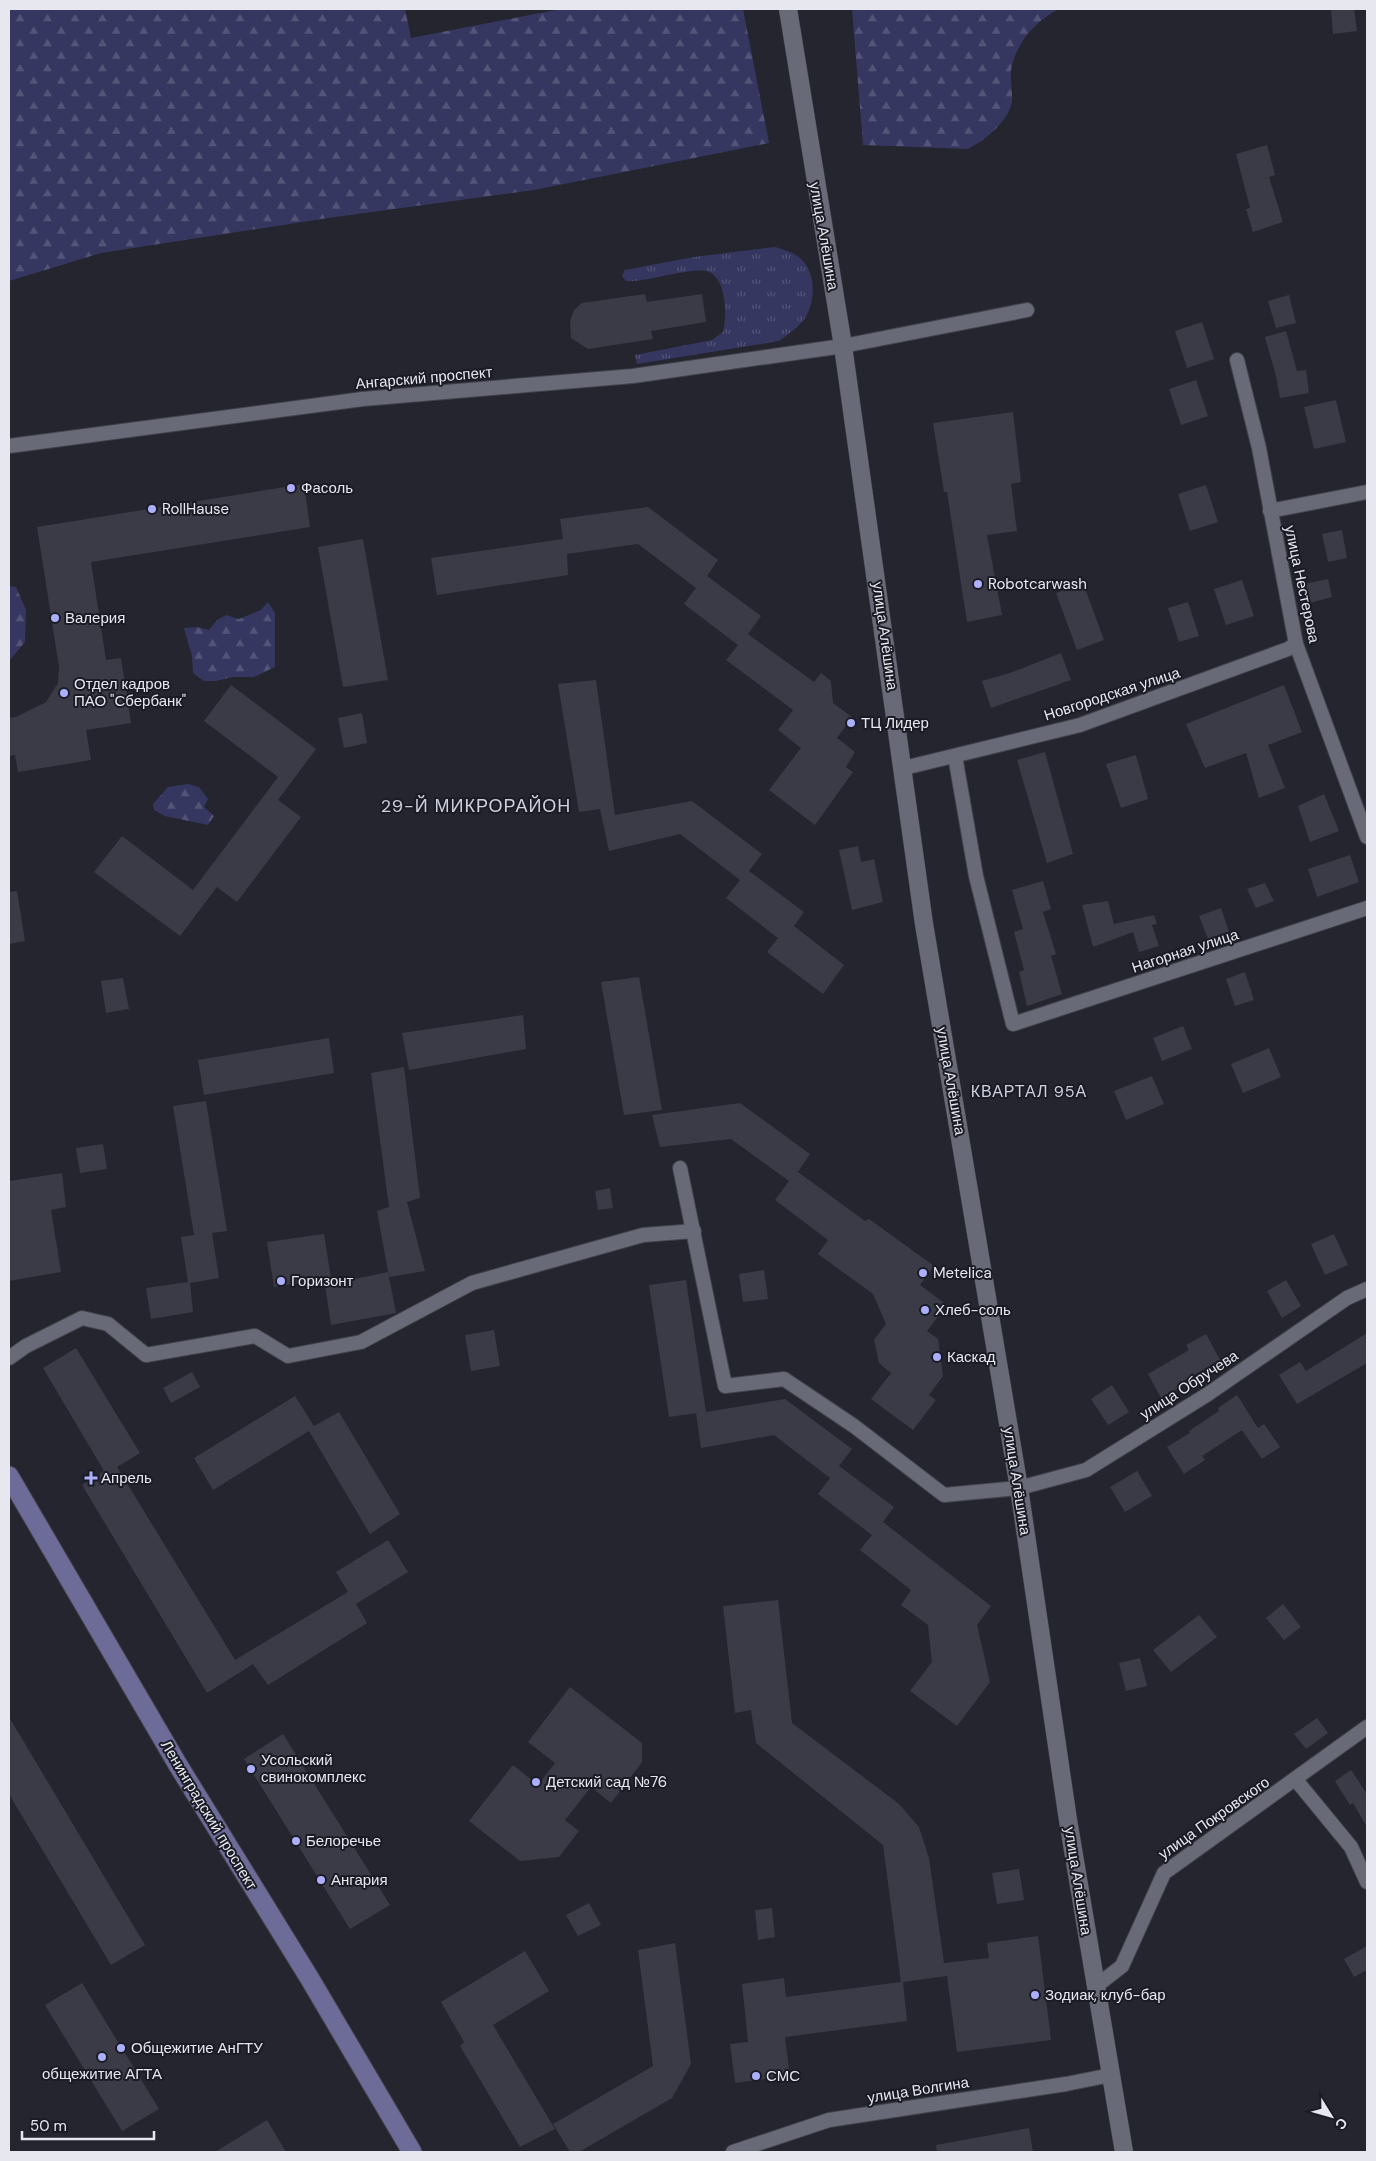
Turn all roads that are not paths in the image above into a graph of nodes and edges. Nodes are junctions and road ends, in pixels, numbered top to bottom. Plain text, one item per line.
1 (788, 9) edge
2 (1027, 310) dead end
3 (843, 346) junction
4 (1237, 360) dead end
5 (9, 446) edge
6 (1367, 492) edge
7 (1270, 511) junction
8 (1296, 644) junction
9 (955, 756) junction
10 (904, 768) junction
11 (1367, 837) edge
12 (1367, 908) edge
13 (680, 1168) dead end
14 (694, 1231) junction
15 (1367, 1288) edge
16 (9, 1358) edge
17 (9, 1476) edge
18 (1019, 1488) junction
19 (1367, 1727) edge
20 (1296, 1780) junction
21 (1367, 1882) edge
22 (1095, 1987) junction
23 (1111, 2075) junction
24 (412, 2152) edge
25 (733, 2152) edge
26 (1124, 2152) edge

1 - 3 street, улица Алёшина
2 - 3 street, Ангарский проспект
3 - 5 street, Ангарский проспект
3 - 10 street, улица Алёшина
4 - 7 street, улица Нестерова
6 - 7 street
7 - 8 street, улица Нестерова
8 - 9 street, Новгородская улица
8 - 11 street, улица Нестерова
9 - 10 street, Новгородская улица
9 - 12 street, Нагорная улица
10 - 18 street, улица Алёшина
13 - 14 street
14 - 16 street
14 - 18 street, улица Обручева
15 - 18 street, улица Обручева
17 - 24 main road, Ленинградский проспект
18 - 22 street, улица Алёшина
19 - 20 street, улица Покровского
20 - 21 street
20 - 22 street, улица Покровского
22 - 23 street, улица Алёшина
23 - 25 street, улица Волгина
23 - 26 street, улица Алёшина

